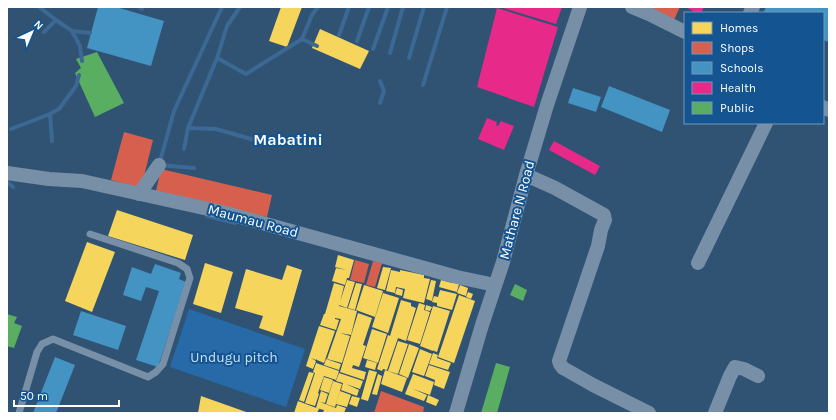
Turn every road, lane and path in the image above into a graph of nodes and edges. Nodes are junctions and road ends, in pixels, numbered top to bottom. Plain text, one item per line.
1 (580, 7) edge
2 (632, 7) edge
3 (684, 32) edge
4 (766, 124) edge
5 (159, 165) dead end
6 (7, 173) edge
7 (526, 175) junction
8 (139, 194) junction
9 (90, 234) dead end
10 (698, 263) dead end
11 (496, 285) junction
12 (758, 376) dead end
13 (19, 413) edge
14 (456, 413) edge
15 (649, 413) edge
16 (715, 413) edge

1 - 7 street, Mathare N Road
2 - 3 street
4 - 10 street
5 - 8 street
6 - 8 street, Maumau Road
7 - 11 street, Mathare N Road
7 - 15 street
8 - 11 street, Maumau Road
9 - 13 lane
11 - 14 street, Mathare N Road
12 - 16 street

